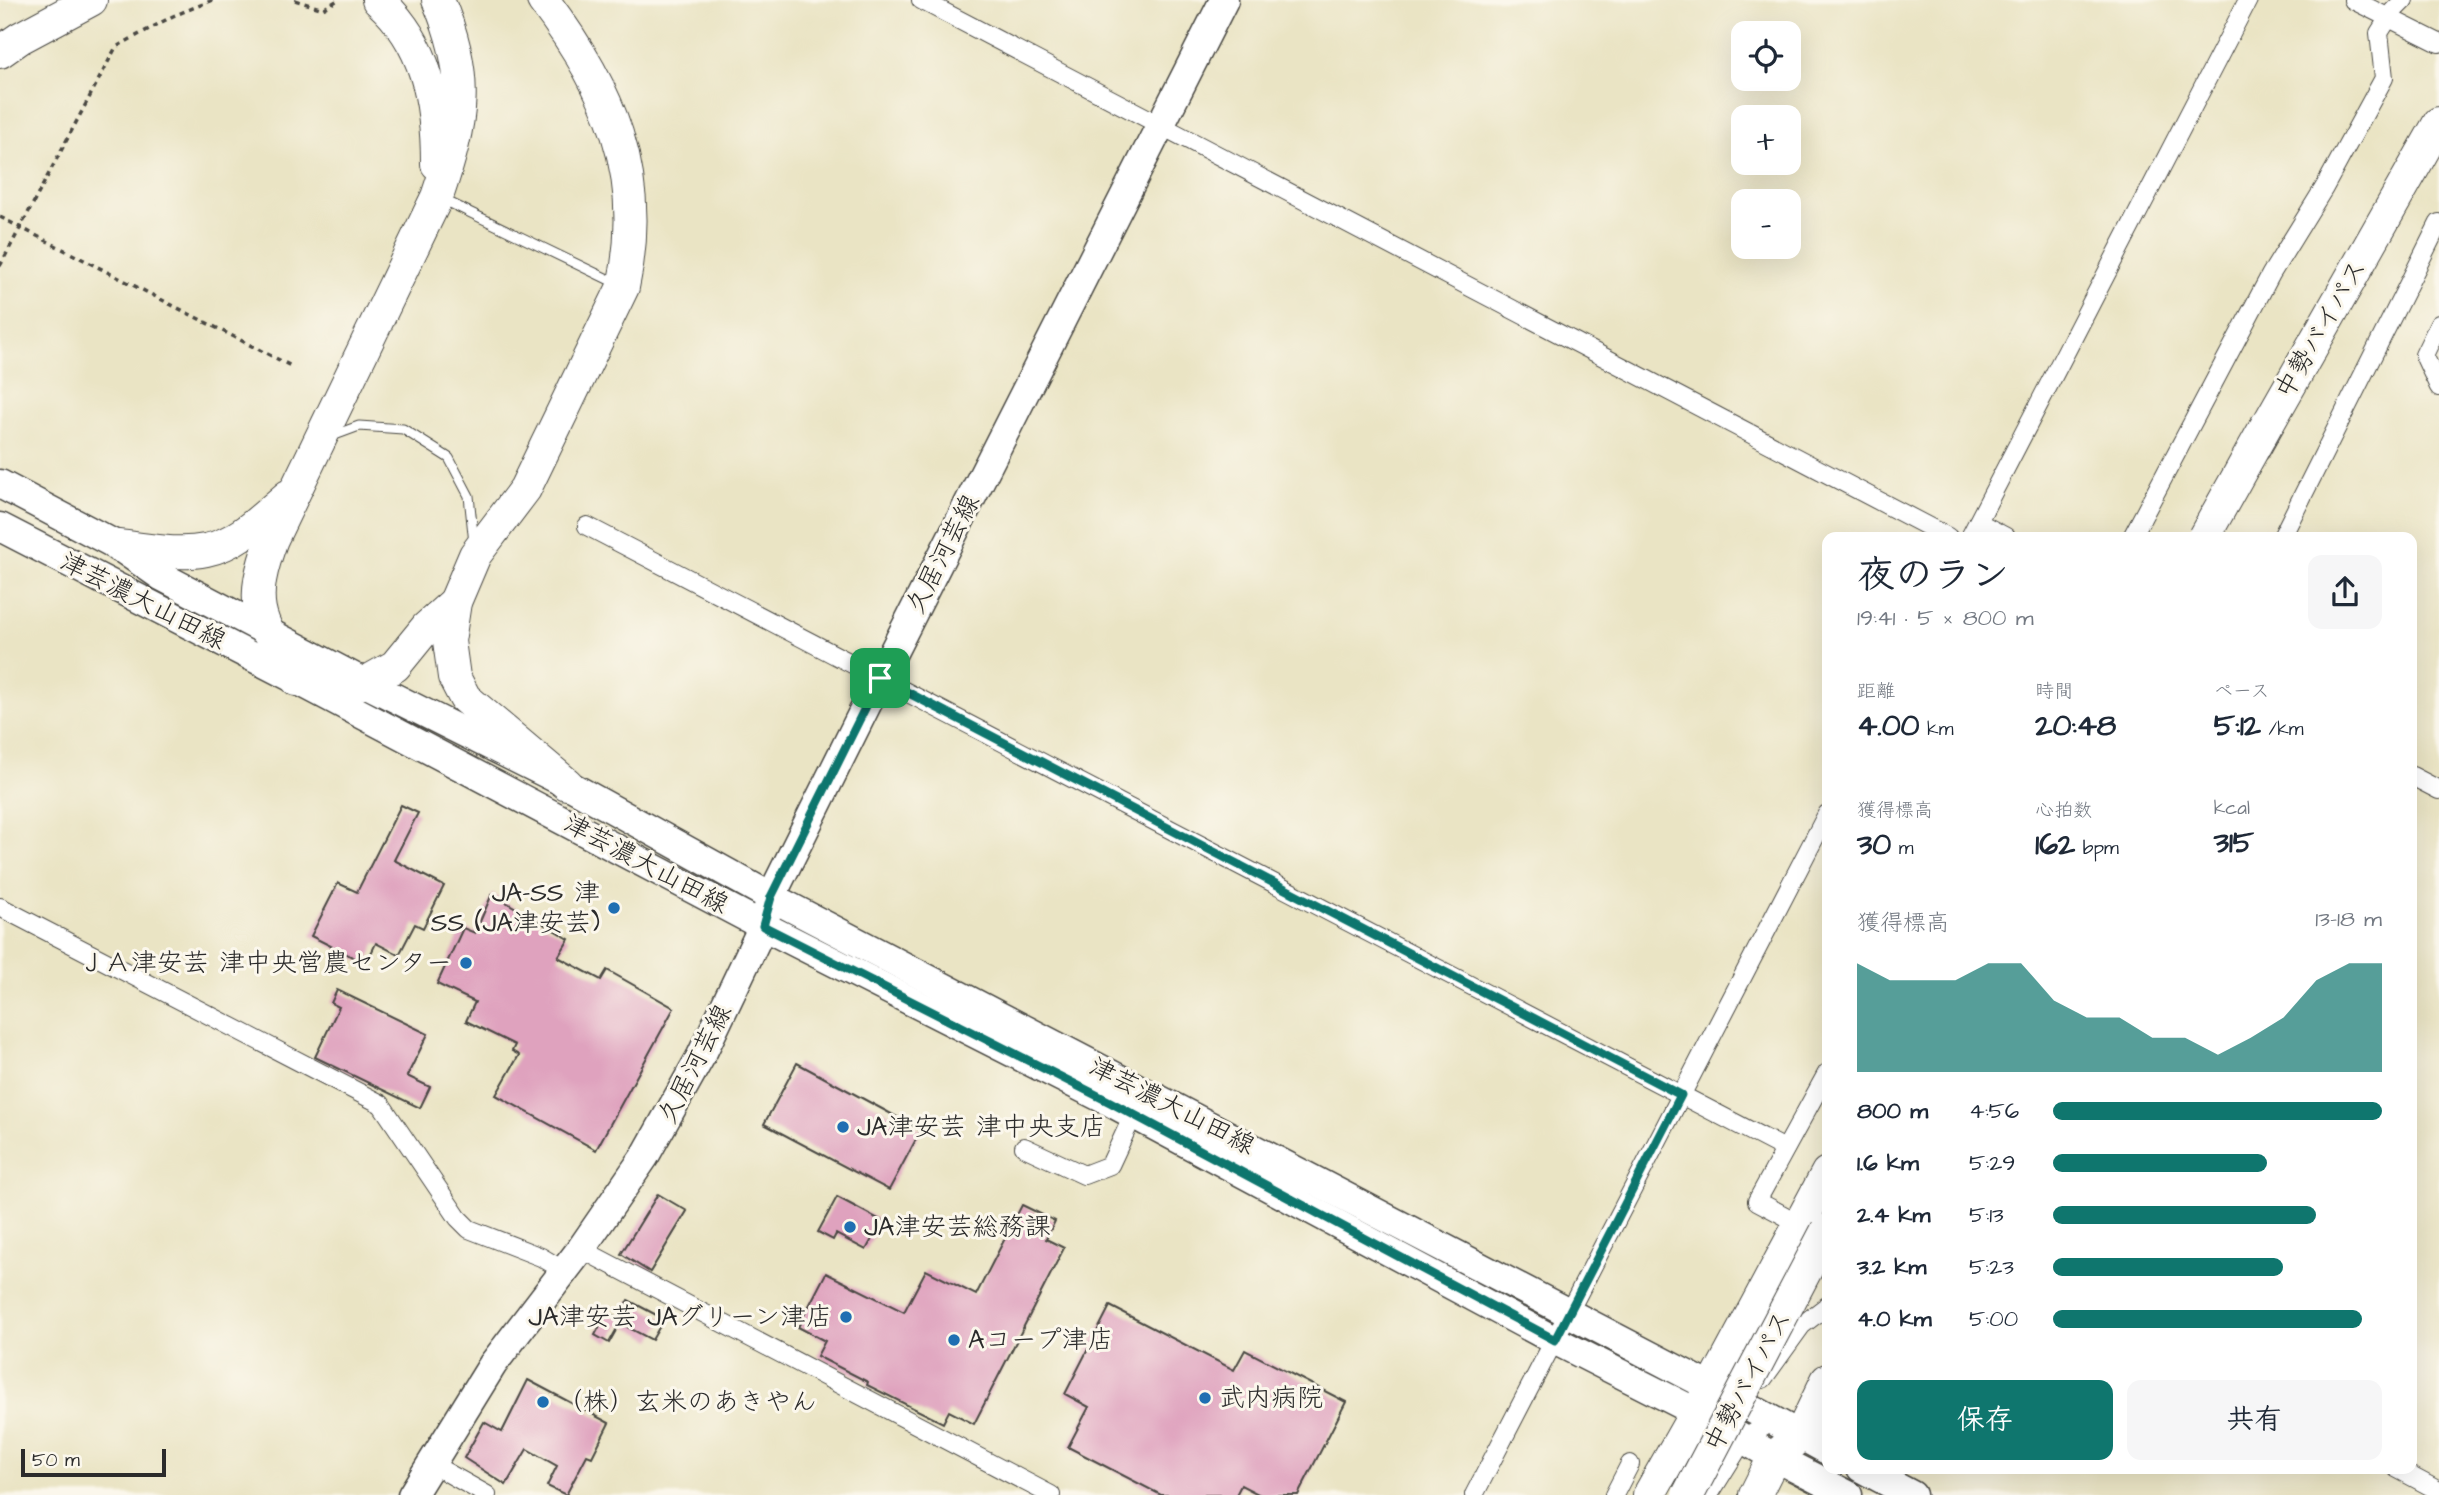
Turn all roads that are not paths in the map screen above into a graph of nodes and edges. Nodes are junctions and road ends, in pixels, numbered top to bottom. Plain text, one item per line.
1 (91, 0) edge
2 (377, 0) edge
3 (438, 0) edge
4 (526, 0) edge
5 (921, 0) edge
6 (1224, 0) edge
7 (2248, 0) edge
8 (2353, 0) edge
9 (2404, 0) edge
10 (551, 11) edge
11 (2389, 18) junction
12 (2439, 43) edge
13 (0, 52) edge
14 (2439, 123) edge
15 (1161, 126) junction
16 (437, 197) junction
17 (2439, 223) edge
18 (623, 286) junction
19 (2439, 324) edge
20 (2439, 387) edge
21 (2267, 424) junction
22 (321, 440) junction
23 (0, 484) edge
24 (294, 492) junction
25 (587, 526) dead end
26 (0, 527) edge
27 (1974, 530) edge
28 (1938, 532) edge
29 (2135, 532) edge
30 (2200, 532) edge
31 (2207, 532) edge
32 (2223, 532) edge
33 (2284, 532) edge
34 (118, 546) junction
35 (475, 555) junction
36 (456, 602) junction
37 (265, 629) junction
38 (880, 678) junction
39 (297, 680) junction
40 (365, 683) junction
41 (2417, 779) edge
42 (567, 784) junction
43 (2439, 790) edge
44 (1822, 824) edge
45 (771, 897) junction
46 (0, 907) edge
47 (763, 926) junction
48 (1822, 1082) edge
49 (1681, 1095) junction
50 (1140, 1104) junction
51 (1024, 1147) dead end
52 (1785, 1149) junction
53 (1822, 1192) edge
54 (1813, 1227) edge
55 (581, 1249) junction
56 (563, 1270) junction
57 (1822, 1311) edge
58 (1568, 1312) junction
59 (1555, 1340) junction
60 (1822, 1390) edge
61 (1745, 1405) junction
62 (1707, 1407) junction
63 (1800, 1436) edge
64 (1744, 1439) junction
65 (1774, 1457) junction
66 (429, 1463) junction
67 (1630, 1464) dead end
68 (1872, 1474) edge
69 (2407, 1474) edge
70 (2439, 1491) edge
71 (412, 1495) edge
72 (487, 1495) edge
73 (1051, 1495) edge
74 (1474, 1495) edge
75 (1614, 1495) edge
76 (1649, 1495) edge
77 (1688, 1495) edge
78 (1709, 1495) edge
79 (1755, 1495) edge
80 (1848, 1495) edge
81 (1912, 1495) edge

1 - 13 highway
2 - 16 highway
3 - 16 highway
4 - 10 highway
5 - 15 street
6 - 15 main road, 久居河芸線
7 - 27 street
8 - 11 street
9 - 11 street
10 - 18 highway
11 - 12 street
11 - 29 street
14 - 21 highway, 中勢バイパス
15 - 28 street
15 - 38 main road, 久居河芸線
16 - 18 lane
16 - 22 highway
17 - 33 street
18 - 35 highway
19 - 20 street
21 - 30 highway
21 - 31 highway, 中勢バイパス, bridge
21 - 32 highway
22 - 24 highway
22 - 35 lane
23 - 34 main road, 津芸濃大山田線
24 - 34 highway
24 - 37 highway
25 - 38 street
26 - 39 main road, 津芸濃大山田線
34 - 37 main road, 津芸濃大山田線
35 - 36 highway
36 - 40 highway
36 - 42 highway
37 - 39 highway
37 - 40 main road, 津芸濃大山田線
38 - 45 main road, 久居河芸線
38 - 49 street
39 - 40 highway
39 - 47 main road, 津芸濃大山田線
40 - 42 main road, 津芸濃大山田線
41 - 43 street
42 - 45 main road, 津芸濃大山田線
44 - 49 street
45 - 47 main road, 久居河芸線
45 - 50 main road, 津芸濃大山田線
46 - 56 street
47 - 50 main road, 津芸濃大山田線
47 - 55 main road, 久居河芸線
48 - 52 street
49 - 52 street
49 - 58 street
50 - 51 street
50 - 58 main road, 津芸濃大山田線
50 - 59 main road, 津芸濃大山田線
52 - 54 street
53 - 54 highway
54 - 62 highway
54 - 77 highway, 中勢バイパス, bridge
55 - 56 main road, 久居河芸線
55 - 73 street
56 - 66 main road, 久居河芸線
57 - 61 street
58 - 59 street
58 - 62 main road, 津芸濃大山田線
59 - 62 main road, 津芸濃大山田線
59 - 74 street
60 - 63 highway
61 - 62 main road, 津芸濃大山田線
61 - 63 main road, 津芸濃大山田線
62 - 64 main road, 津芸濃大山田線
62 - 76 highway
63 - 64 street
63 - 65 highway
64 - 65 main road, 津芸濃大山田線
64 - 78 street
65 - 79 highway
65 - 80 main road, 津芸濃大山田線
66 - 71 main road, 久居河芸線
66 - 72 street
67 - 75 street
68 - 81 main road
69 - 70 street

